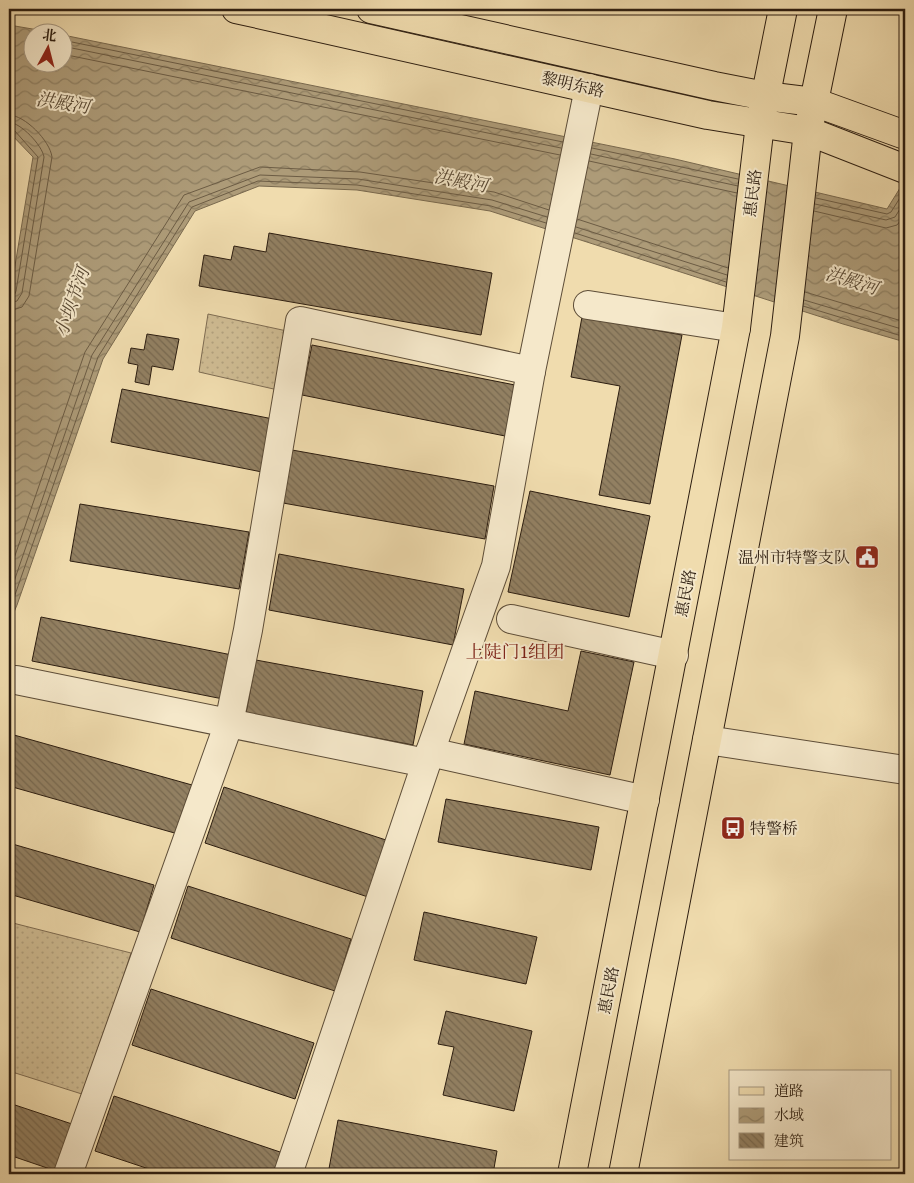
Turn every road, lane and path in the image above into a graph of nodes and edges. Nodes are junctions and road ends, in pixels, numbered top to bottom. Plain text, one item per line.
1 (236, 9) edge
2 (371, 9) edge
3 (783, 9) edge
4 (833, 9) edge
5 (589, 88) junction
6 (765, 96) junction
7 (814, 102) junction
8 (760, 124) junction
9 (808, 131) junction
10 (905, 135) edge
11 (904, 169) edge
12 (588, 305) dead end
13 (737, 326) junction
14 (531, 371) junction
15 (511, 619) dead end
16 (674, 654) junction
17 (16, 680) dead end
18 (230, 723) junction
19 (707, 740) junction
20 (428, 758) junction
21 (905, 770) edge
22 (645, 800) junction
23 (68, 1174) edge
24 (288, 1174) edge
25 (572, 1174) edge
26 (623, 1174) edge

1 - 5 main road, 黎明东路
2 - 6 main road, 黎明东路
3 - 6 main road, 惠民路
4 - 7 main road
5 - 8 main road, 黎明东路
5 - 14 street
6 - 7 main road, 黎明东路
6 - 8 main road, 惠民路
7 - 9 main road
7 - 10 main road, 黎明东路
8 - 9 main road, 黎明东路
8 - 13 main road, 惠民路
9 - 11 main road, 黎明东路
9 - 19 main road
12 - 13 street
13 - 16 main road, 惠民路
14 - 18 street
14 - 20 street
15 - 16 street
16 - 22 main road, 惠民路
17 - 18 street
18 - 20 street
18 - 23 street
19 - 21 street
19 - 26 main road
20 - 22 street
20 - 24 street
22 - 25 main road, 惠民路

